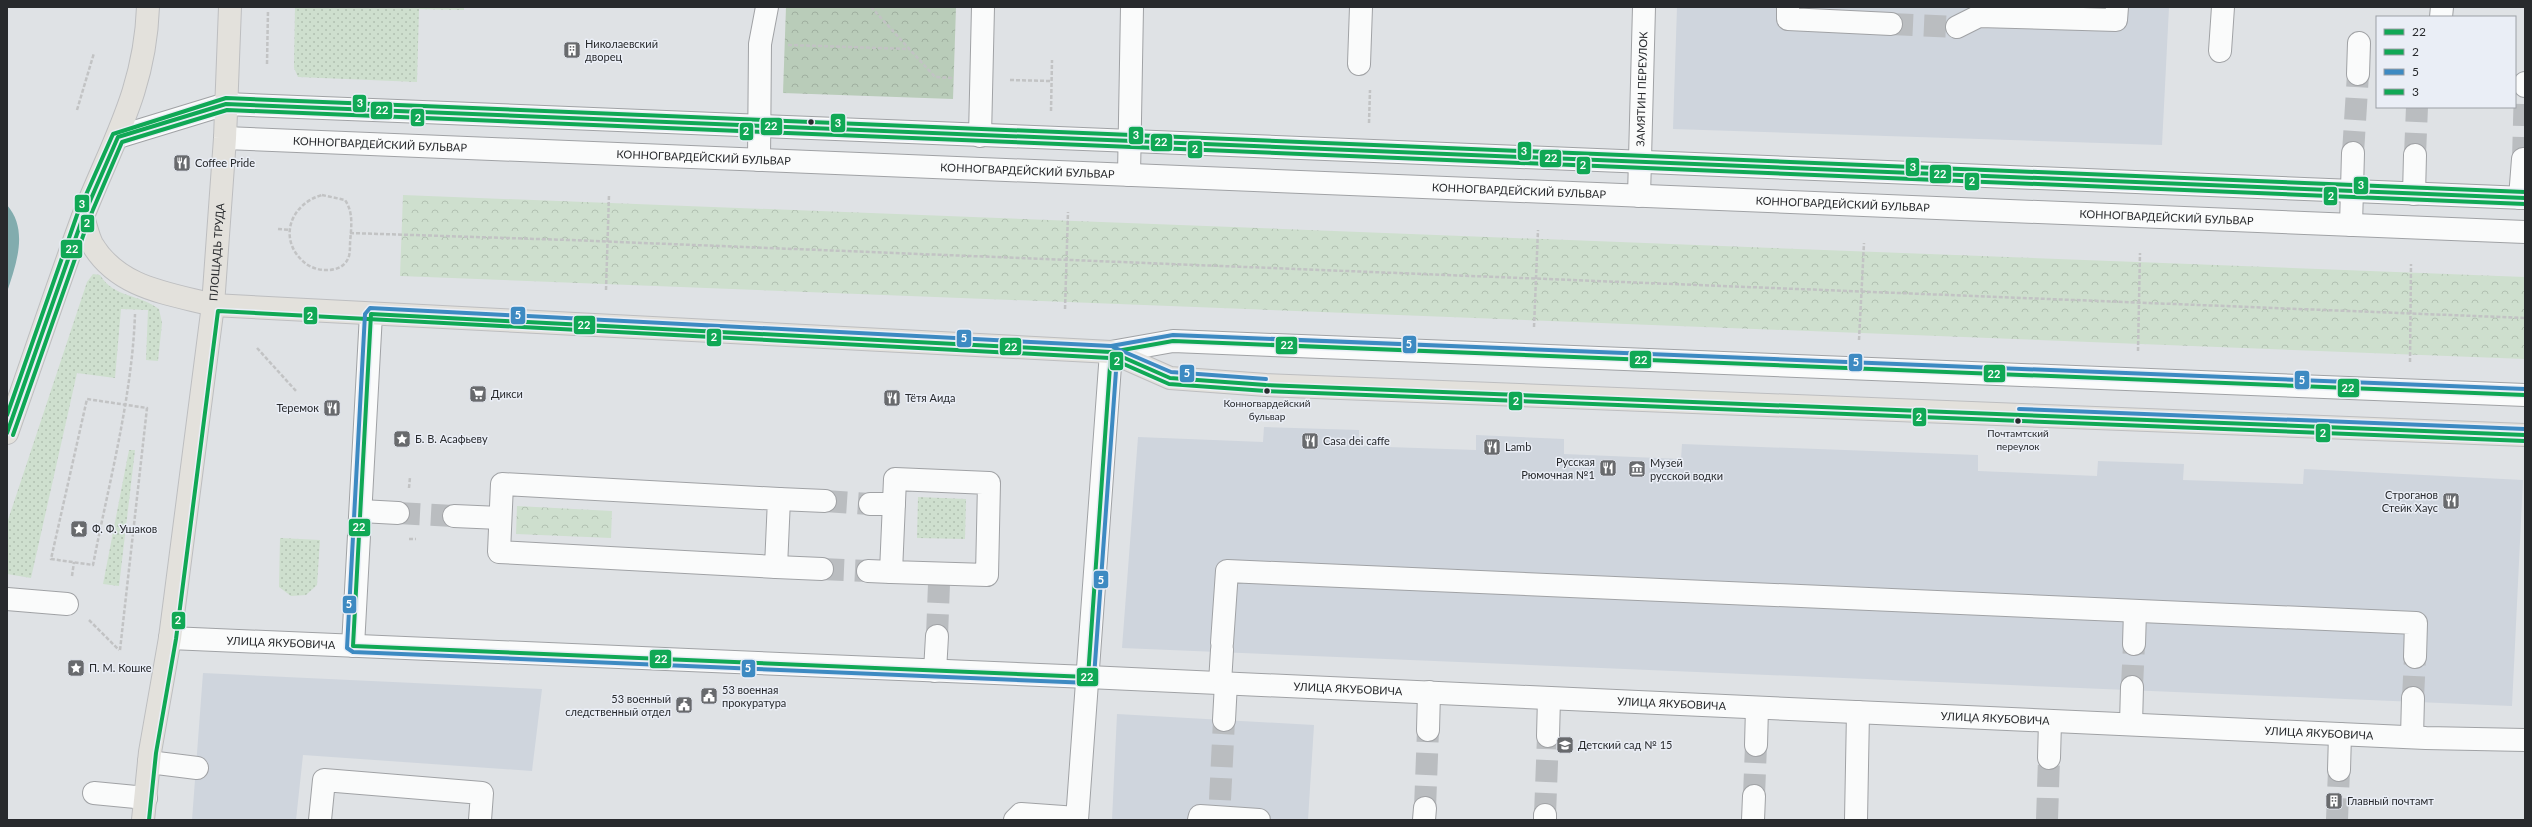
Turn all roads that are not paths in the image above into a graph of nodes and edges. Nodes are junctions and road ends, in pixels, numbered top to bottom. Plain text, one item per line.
1 (148, 7) edge
2 (230, 7) edge
3 (768, 7) edge
4 (983, 7) edge
5 (1132, 7) edge
6 (1360, 7) edge
7 (1644, 7) edge
8 (1788, 7) edge
9 (2117, 7) edge
10 (2222, 7) edge
11 (1979, 12) edge
12 (1891, 24) tunnel mouth
13 (1957, 27) tunnel mouth
14 (2360, 43) dead end
15 (2220, 51) dead end
16 (1359, 64) dead end
17 (2358, 74) tunnel mouth
18 (2525, 83) edge
19 (2525, 86) edge
20 (226, 104) junction
21 (759, 126) junction
22 (980, 136) junction
23 (118, 137) junction
24 (225, 138) junction
25 (1129, 142) junction
26 (2353, 153) tunnel mouth
27 (2415, 155) tunnel mouth
28 (2523, 159) dead end
29 (759, 160) junction
30 (1640, 163) junction
31 (1128, 175) junction
32 (2352, 191) junction
33 (2414, 194) junction
34 (1639, 196) junction
35 (2523, 198) edge
36 (83, 217) junction
37 (2351, 226) junction
38 (2525, 232) edge
39 (213, 305) junction
40 (371, 314) junction
41 (1111, 352) junction
42 (2525, 394) edge
43 (7, 433) edge
44 (2525, 435) edge
45 (779, 499) junction
46 (825, 501) tunnel mouth
47 (870, 504) tunnel mouth
48 (894, 504) junction
49 (361, 511) junction
50 (398, 513) tunnel mouth
51 (454, 516) tunnel mouth
52 (500, 518) junction
53 (776, 567) junction
54 (822, 569) tunnel mouth
55 (868, 571) tunnel mouth
56 (891, 572) junction
57 (7, 599) edge
58 (67, 604) dead end
59 (2136, 611) junction
60 (937, 636) tunnel mouth
61 (170, 638) junction
62 (2134, 644) tunnel mouth
63 (353, 646) junction
64 (2415, 657) tunnel mouth
65 (935, 670) junction
66 (1088, 677) junction
67 (1223, 683) junction
68 (2132, 687) tunnel mouth
69 (1429, 692) junction
70 (1549, 698) junction
71 (2413, 698) tunnel mouth
72 (1757, 708) junction
73 (1858, 712) junction
74 (1224, 720) tunnel mouth
75 (2050, 721) junction
76 (2131, 724) junction
77 (1428, 730) tunnel mouth
78 (2340, 734) junction
79 (1548, 736) tunnel mouth
80 (2412, 737) junction
81 (2525, 740) edge
82 (1756, 745) tunnel mouth
83 (2049, 758) tunnel mouth
84 (149, 762) junction
85 (197, 768) dead end
86 (2339, 770) tunnel mouth
87 (94, 794) dead end
88 (1754, 796) tunnel mouth
89 (146, 798) junction
90 (1213, 812) edge
91 (1077, 819) edge
92 (143, 820) edge
93 (320, 820) edge
94 (480, 820) edge
95 (1015, 820) edge
96 (1259, 820) edge
97 (1753, 820) edge
98 (1856, 820) edge

1 - 23 main road
2 - 20 main road, ПЛОЩАДЬ ТРУДА
3 - 21 street
4 - 22 street
5 - 25 street
6 - 16 street
7 - 30 street, ЗАМЯТИН ПЕРЕУЛОК
8 - 12 street
9 - 11 street
10 - 15 street
11 - 13 street
14 - 17 street
18 - 19 street
20 - 21 street
20 - 23 street
20 - 24 main road, ПЛОЩАДЬ ТРУДА
21 - 22 street
21 - 29 street
22 - 25 street
23 - 36 main road
24 - 29 street, КОННОГВАРДЕЙСКИЙ БУЛЬВАР
24 - 39 main road, ПЛОЩАДЬ ТРУДА
25 - 30 street
25 - 31 street
26 - 32 street
27 - 33 street
28 - 35 street
29 - 31 street, КОННОГВАРДЕЙСКИЙ БУЛЬВАР
30 - 32 street
30 - 34 street, ЗАМЯТИН ПЕРЕУЛОК
31 - 34 street, КОННОГВАРДЕЙСКИЙ БУЛЬВАР
32 - 33 street
32 - 37 street
33 - 35 street
34 - 37 street, КОННОГВАРДЕЙСКИЙ БУЛЬВАР
36 - 39 main road
36 - 43 main road
37 - 38 street, КОННОГВАРДЕЙСКИЙ БУЛЬВАР
39 - 40 main road
39 - 61 main road, ПЛОЩАДЬ ТРУДА
40 - 41 main road
40 - 49 street
41 - 42 street
41 - 44 main road
41 - 66 street
45 - 46 street
45 - 52 street
45 - 53 street
47 - 48 street
48 - 56 street
48 - 56 street
49 - 50 street
49 - 63 street
51 - 52 street
52 - 53 street
53 - 54 street
55 - 56 street
57 - 58 street
59 - 62 street
59 - 64 street
59 - 67 street
60 - 65 street
61 - 63 street, УЛИЦА ЯКУБОВИЧА
61 - 84 main road, ПЛОЩАДЬ ТРУДА
63 - 65 street, УЛИЦА ЯКУБОВИЧА
65 - 66 street, УЛИЦА ЯКУБОВИЧА
66 - 67 street, УЛИЦА ЯКУБОВИЧА
66 - 91 street
67 - 69 street, УЛИЦА ЯКУБОВИЧА
67 - 74 street
68 - 76 street
69 - 70 street, УЛИЦА ЯКУБОВИЧА
69 - 77 street
70 - 72 street, УЛИЦА ЯКУБОВИЧА
70 - 79 street
71 - 80 street
72 - 73 street, УЛИЦА ЯКУБОВИЧА
72 - 82 street
73 - 75 street, УЛИЦА ЯКУБОВИЧА
73 - 98 street
75 - 76 street, УЛИЦА ЯКУБОВИЧА
75 - 83 street
76 - 78 street, УЛИЦА ЯКУБОВИЧА
78 - 80 street, УЛИЦА ЯКУБОВИЧА
78 - 86 street
80 - 81 street, УЛИЦА ЯКУБОВИЧА
84 - 85 street
84 - 89 main road, ПЛОЩАДЬ ТРУДА
87 - 89 street
88 - 97 street
89 - 92 main road, ПЛОЩАДЬ ТРУДА
90 - 96 street
91 - 95 street
93 - 94 street

